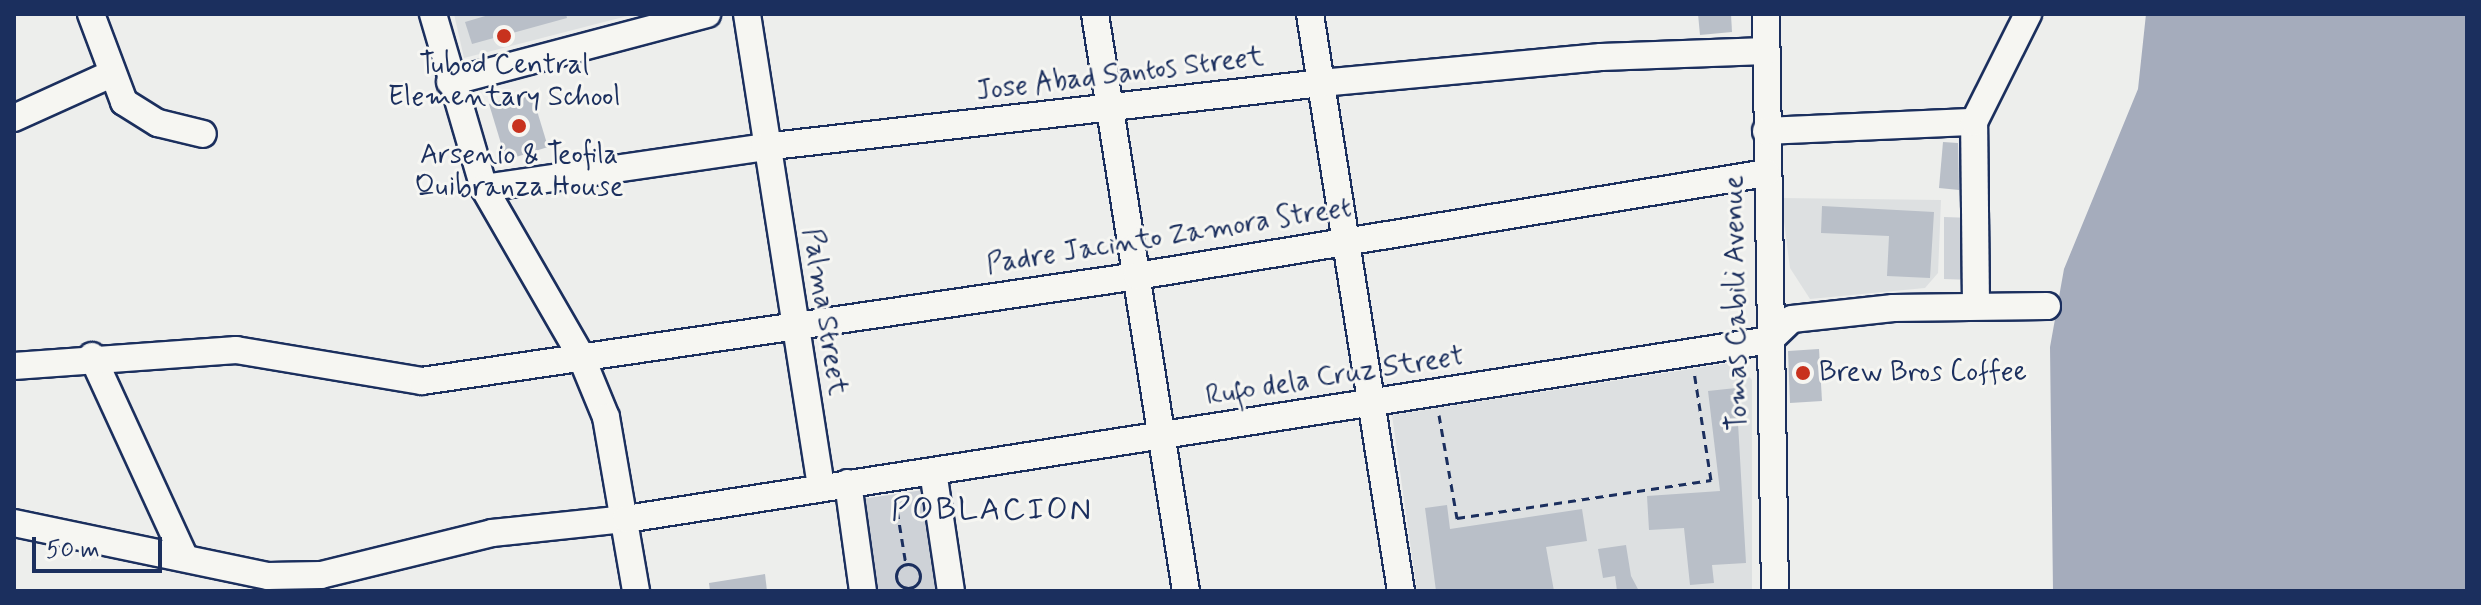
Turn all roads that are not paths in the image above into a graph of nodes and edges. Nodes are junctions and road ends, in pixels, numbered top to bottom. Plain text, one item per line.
1 (91, 14) edge
2 (433, 14) edge
3 (707, 14) edge
4 (747, 14) edge
5 (1095, 14) edge
6 (1310, 14) edge
7 (1766, 14) edge
8 (2028, 14) edge
9 (1766, 51) junction
10 (111, 74) junction
11 (450, 82) junction
12 (1321, 83) junction
13 (1110, 110) junction
14 (14, 118) edge
15 (1974, 122) junction
16 (1766, 131) junction
17 (203, 134) dead end
18 (764, 147) junction
19 (1767, 173) junction
20 (484, 188) junction
21 (1345, 243) junction
22 (1137, 276) junction
23 (1976, 305) junction
24 (2047, 306) dead end
25 (794, 324) junction
26 (1770, 340) junction
27 (580, 354) junction
28 (92, 356) junction
29 (14, 366) edge
30 (1372, 403) junction
31 (1162, 437) junction
32 (933, 471) junction
33 (848, 483) junction
34 (821, 487) junction
35 (626, 519) junction
36 (14, 523) edge
37 (183, 554) junction
38 (324, 583) edge
39 (636, 591) edge
40 (863, 591) edge
41 (951, 591) edge
42 (1186, 591) edge
43 (1401, 591) edge
44 (1775, 591) edge

1 - 10 street
2 - 11 street
3 - 11 street
4 - 18 street, Palma Street
5 - 13 street
6 - 12 street
7 - 9 street, Tomas Cabili Avenue
8 - 15 street
9 - 12 street, Jose Abad Santos Street
9 - 16 street, Tomas Cabili Avenue
10 - 14 street
10 - 17 street
11 - 20 street
12 - 13 street, Jose Abad Santos Street
12 - 21 street
13 - 18 street, Jose Abad Santos Street
13 - 22 street
15 - 16 street
15 - 23 street
16 - 19 street, Tomas Cabili Avenue
18 - 20 street, Jose Abad Santos Street
18 - 25 street, Palma Street
19 - 21 street, Padre Jacinto Zamora Street
19 - 26 street, Tomas Cabili Avenue
20 - 27 street
21 - 22 street, Padre Jacinto Zamora Street
21 - 30 street
22 - 25 street, Padre Jacinto Zamora Street
22 - 31 street
23 - 24 street, Rufo dela Cruz Street
23 - 26 street, Rufo dela Cruz Street
25 - 27 street, Padre Jacinto Zamora Street
25 - 34 street, Palma Street
26 - 30 street, Rufo dela Cruz Street
26 - 44 street, Tomas Cabili Avenue
27 - 28 street, Padre Jacinto Zamora Street
27 - 35 street
28 - 29 street, Padre Jacinto Zamora Street
28 - 37 street
30 - 31 street, Rufo dela Cruz Street
30 - 43 street
31 - 32 street, Rufo dela Cruz Street
31 - 42 street
32 - 33 street, Rufo dela Cruz Street
32 - 41 street
33 - 34 street, Rufo dela Cruz Street
33 - 40 street
34 - 35 street, Rufo dela Cruz Street
35 - 38 street, Rufo dela Cruz Street
35 - 39 street
36 - 37 street, Rufo dela Cruz Street
37 - 38 street, Rufo dela Cruz Street

